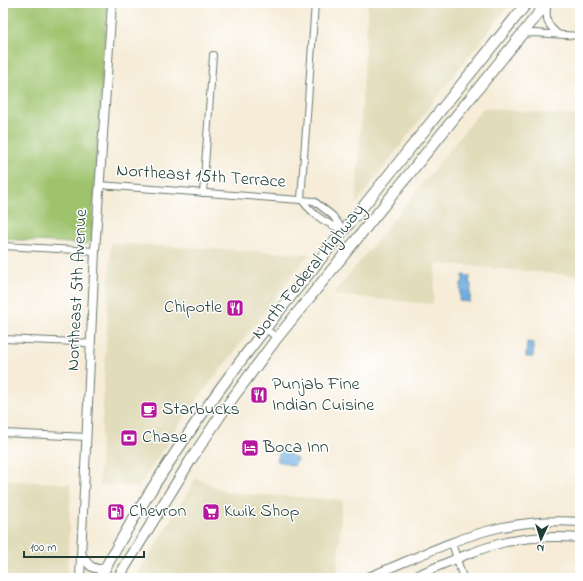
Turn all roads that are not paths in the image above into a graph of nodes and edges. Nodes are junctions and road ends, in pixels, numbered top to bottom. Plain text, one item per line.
1 (112, 3) edge
2 (315, 3) edge
3 (527, 3) edge
4 (544, 3) edge
5 (558, 34) junction
6 (521, 35) junction
7 (580, 36) edge
8 (212, 55) dead end
9 (99, 186) junction
10 (203, 193) junction
11 (301, 199) junction
12 (361, 209) junction
13 (343, 230) junction
14 (357, 239) junction
15 (3, 246) edge
16 (95, 251) junction
17 (340, 261) junction
18 (265, 328) junction
19 (277, 338) junction
20 (3, 339) edge
21 (91, 344) junction
22 (213, 398) junction
23 (213, 427) junction
24 (3, 433) edge
25 (87, 437) junction
26 (162, 474) junction
27 (175, 484) junction
28 (580, 522) edge
29 (580, 538) edge
30 (452, 543) junction
31 (82, 555) junction
32 (457, 559) junction
33 (102, 574) edge
34 (80, 578) edge
35 (118, 578) edge
36 (366, 578) edge
37 (410, 578) edge
38 (463, 578) edge

1 - 9 street, Northeast 5th Avenue
2 - 11 street
3 - 12 main road, North Federal Highway
4 - 5 street
4 - 6 main road, North Federal Highway
5 - 6 street
5 - 7 street
6 - 14 main road, North Federal Highway
8 - 10 street
9 - 10 street, Northeast 15th Terrace
9 - 16 street, Northeast 5th Avenue
10 - 11 street, Northeast 15th Terrace
11 - 13 street, Northeast 15th Terrace
11 - 13 street, Northeast 15th Terrace
12 - 13 main road, North Federal Highway
12 - 14 main road
13 - 17 main road
13 - 18 main road, North Federal Highway
14 - 17 main road, North Federal Highway
15 - 16 street
16 - 21 street, Northeast 5th Avenue
17 - 19 main road, North Federal Highway
18 - 19 street
18 - 22 main road, North Federal Highway
19 - 23 main road, North Federal Highway
20 - 21 street
21 - 25 street, Northeast 5th Avenue
22 - 23 main road
22 - 26 main road, North Federal Highway
23 - 27 main road, North Federal Highway
24 - 25 street
25 - 31 street, Northeast 5th Avenue
26 - 27 main road
26 - 33 main road, North Federal Highway
27 - 35 main road, North Federal Highway
28 - 30 street
29 - 32 street
30 - 32 street
30 - 36 street
31 - 33 street
31 - 34 street, Northeast 5th Avenue
32 - 37 street
32 - 38 street

